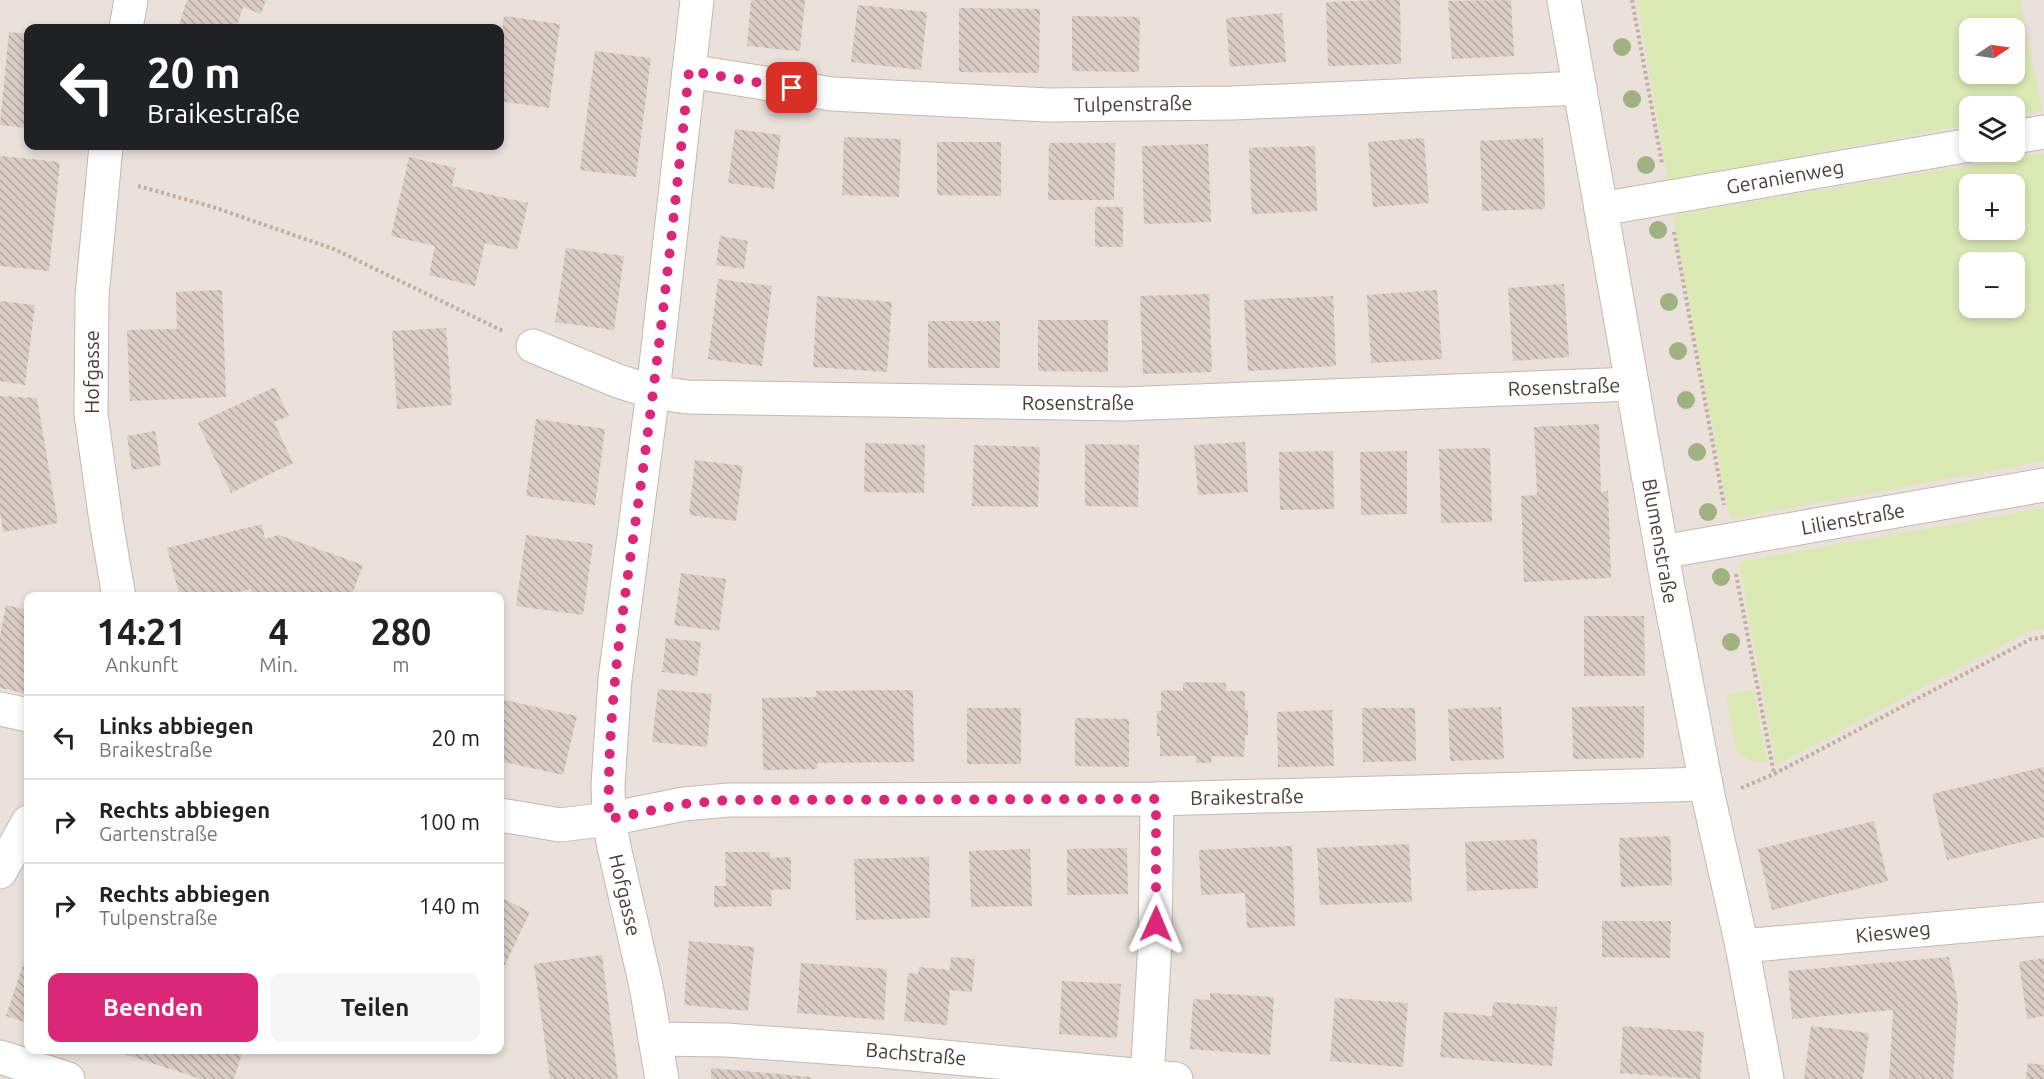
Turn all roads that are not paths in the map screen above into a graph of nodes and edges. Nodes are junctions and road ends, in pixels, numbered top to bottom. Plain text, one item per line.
1 (132, 0) edge
2 (697, 0) edge
3 (1564, 0) edge
4 (127, 24) edge
5 (689, 71) junction
6 (1580, 88) junction
7 (2044, 132) edge
8 (2025, 135) edge
9 (1959, 147) edge
10 (104, 161) edge
11 (1601, 209) junction
12 (534, 346) road end
13 (1632, 384) junction
14 (654, 392) junction
15 (2044, 485) edge
16 (1662, 552) junction
17 (118, 592) edge
18 (0, 709) edge
19 (24, 715) edge
20 (1707, 789) junction
21 (1156, 799) junction
22 (504, 816) edge
23 (609, 819) junction
24 (24, 829) edge
25 (0, 873) edge
26 (2044, 919) edge
27 (1742, 946) junction
28 (656, 1039) junction
29 (0, 1058) edge
30 (1156, 1078) edge
31 (68, 1079) edge
32 (662, 1079) edge
33 (1767, 1079) edge

1 - 4 street
2 - 5 street, Hofgasse
3 - 6 street, Blumenstraße
5 - 6 street, Tulpenstraße
5 - 14 street, Hofgasse
6 - 11 street, Blumenstraße
7 - 8 street
9 - 11 street, Geranienweg
10 - 17 street, Hofgasse
11 - 13 street, Blumenstraße
12 - 14 street, Rosenstraße
13 - 14 street, Rosenstraße
13 - 16 street, Blumenstraße
14 - 23 street, Hofgasse
15 - 16 street, Lilienstraße
16 - 20 street, Blumenstraße
18 - 19 street
20 - 21 street, Braikestraße
20 - 27 street, Blumenstraße
21 - 23 street, Braikestraße
21 - 30 street
22 - 23 street
23 - 28 street, Hofgasse
24 - 25 street
26 - 27 street, Kiesweg
27 - 33 street, Blumenstraße
28 - 30 street, Bachstraße
28 - 32 street, Hofgasse
29 - 31 street

